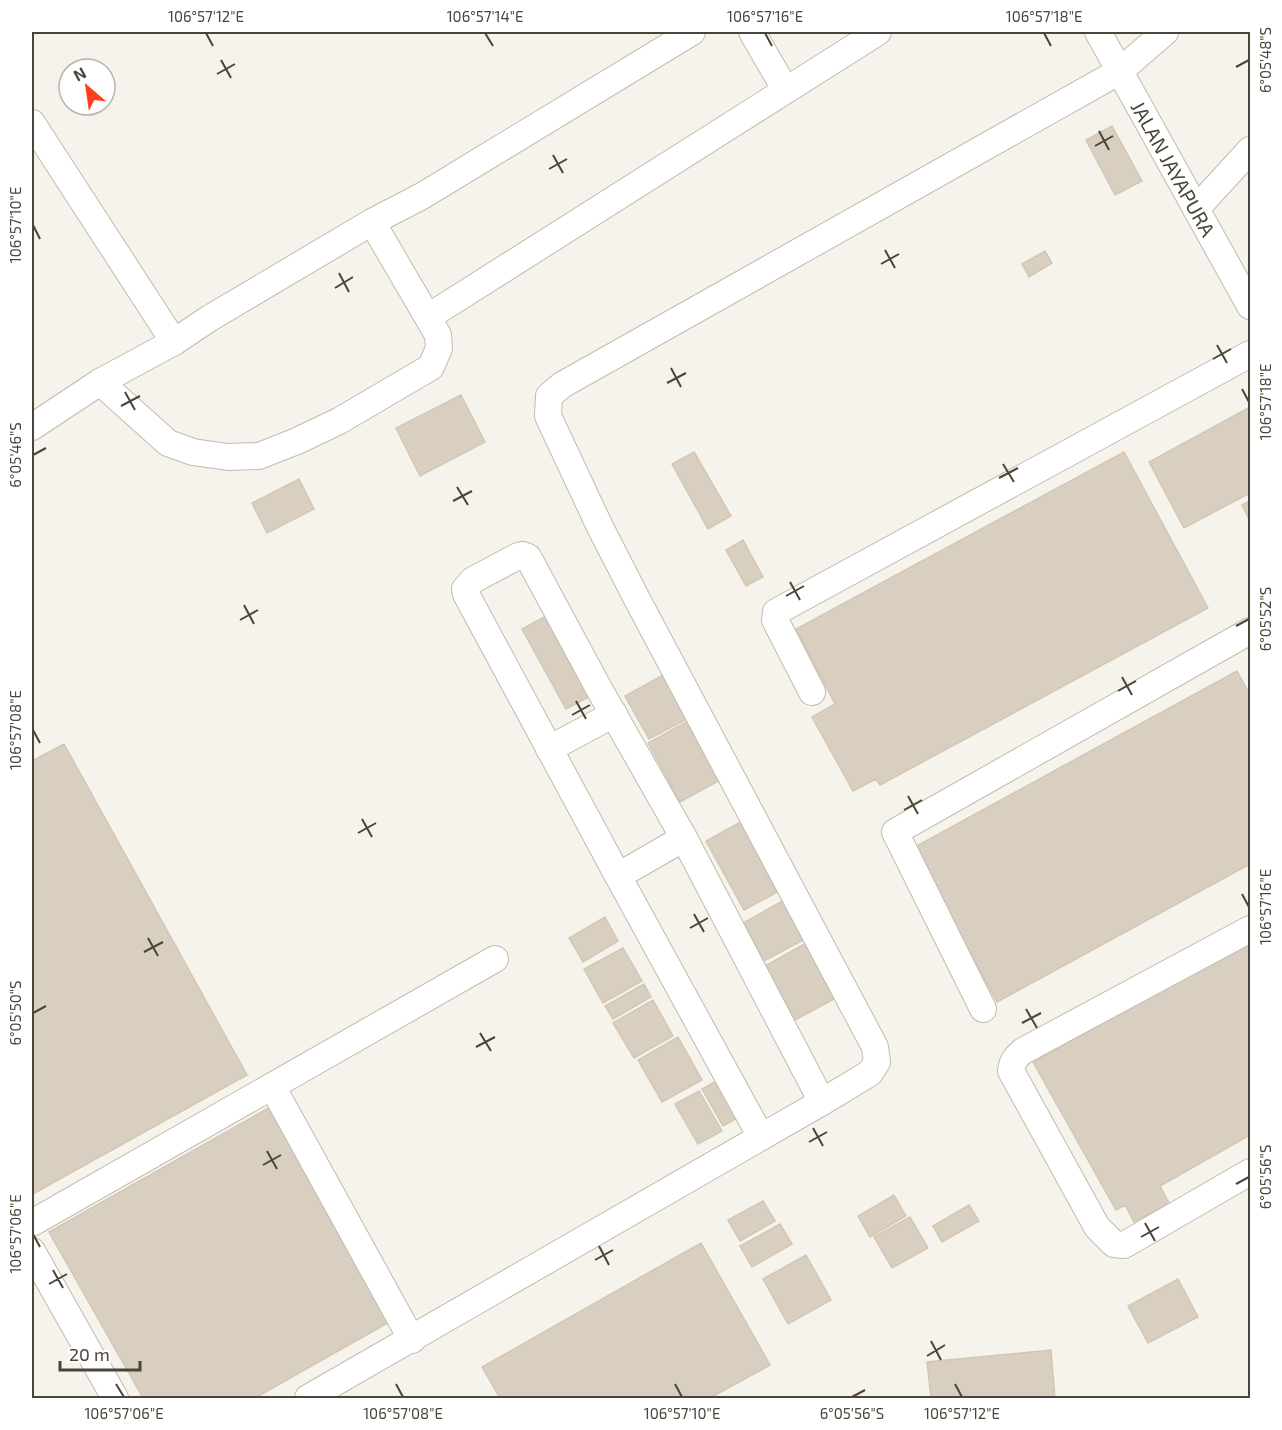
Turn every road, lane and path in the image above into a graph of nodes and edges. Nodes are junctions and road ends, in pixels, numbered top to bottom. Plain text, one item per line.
1 (692, 32) edge
2 (752, 32) edge
3 (878, 32) edge
4 (1098, 32) edge
5 (1165, 32) edge
6 (1119, 71) junction
7 (785, 89) junction
8 (32, 123) edge
9 (1251, 150) edge
10 (1196, 209) junction
11 (372, 222) junction
12 (1251, 306) edge
13 (428, 317) junction
14 (174, 342) junction
15 (1251, 354) edge
16 (100, 382) junction
17 (32, 428) edge
18 (1251, 631) edge
19 (812, 692) dead end
20 (614, 714) junction
21 (549, 749) junction
22 (684, 838) junction
23 (618, 876) junction
24 (1251, 929) edge
25 (495, 958) dead end
26 (983, 1009) dead end
27 (272, 1086) junction
28 (822, 1102) junction
29 (761, 1137) junction
30 (1251, 1172) edge
31 (32, 1223) edge
32 (32, 1251) edge
33 (412, 1340) junction
34 (115, 1398) edge
35 (308, 1398) edge

1 - 11 lane
2 - 7 lane
3 - 7 lane
4 - 6 lane, JALAN JAYAPURA
5 - 6 lane
6 - 10 lane, JALAN JAYAPURA
6 - 28 lane
7 - 13 lane
8 - 14 lane
9 - 10 lane
10 - 12 lane, JALAN JAYAPURA
11 - 13 lane
11 - 14 lane
13 - 16 lane
14 - 16 lane
15 - 19 lane
16 - 17 lane
18 - 26 lane
20 - 21 lane
20 - 21 lane
20 - 22 lane
21 - 23 lane
22 - 23 lane
22 - 28 lane
23 - 29 lane
24 - 30 lane
25 - 27 lane
27 - 31 lane
27 - 33 lane
28 - 29 lane
29 - 33 lane
32 - 34 lane
33 - 35 lane

